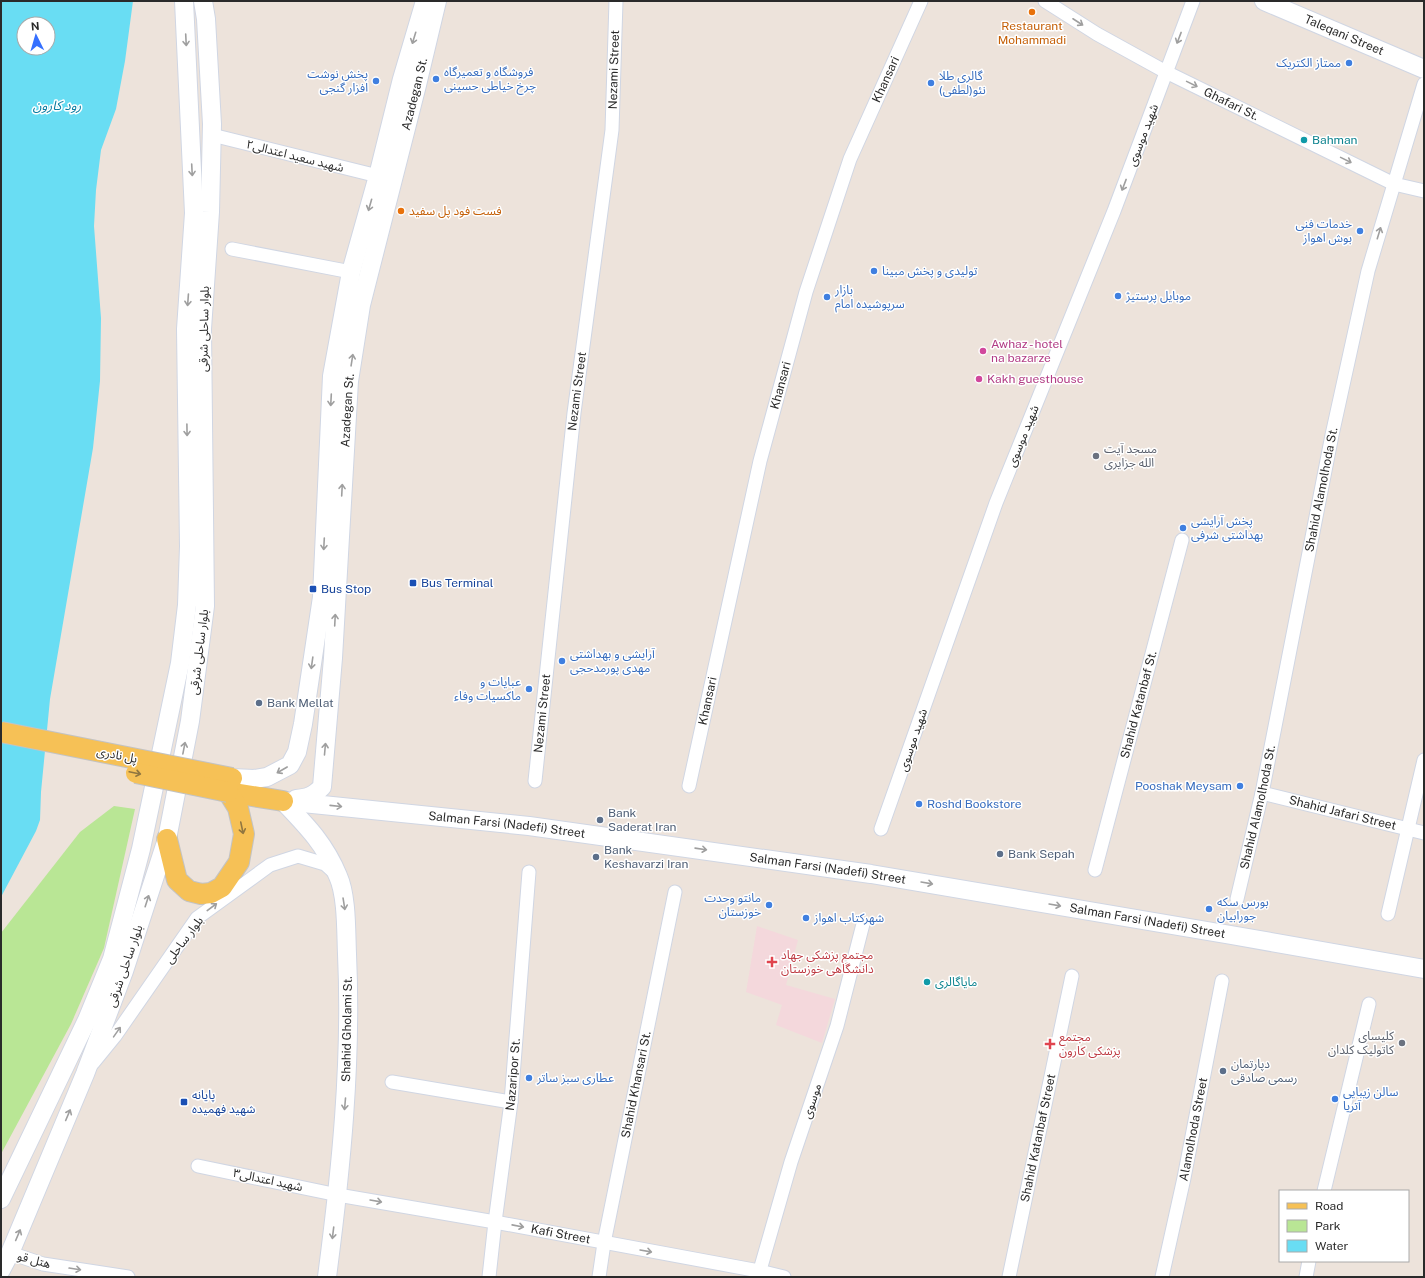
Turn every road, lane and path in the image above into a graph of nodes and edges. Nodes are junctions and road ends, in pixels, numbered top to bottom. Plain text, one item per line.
1 (184, 1) edge
2 (203, 1) edge
3 (425, 1) edge
4 (437, 1) edge
5 (616, 1) edge
6 (921, 1) edge
7 (1045, 1) edge
8 (1193, 1) edge
9 (1264, 1) edge
10 (1424, 69) edge
11 (1166, 72) junction
12 (1424, 84) edge
13 (212, 136) junction
14 (378, 176) junction
15 (1394, 184) junction
16 (1424, 191) edge
17 (232, 249) dead end
18 (351, 272) junction
19 (1182, 540) dead end
20 (1, 732) edge
21 (1, 744) edge
22 (1424, 760) edge
23 (535, 781) dead end
24 (230, 785) junction
25 (689, 786) dead end
26 (1262, 793) junction
27 (283, 801) junction
28 (881, 829) dead end
29 (1408, 829) junction
30 (1424, 833) edge
31 (167, 839) junction
32 (1095, 870) dead end
33 (529, 872) dead end
34 (339, 877) junction
35 (675, 892) dead end
36 (1237, 899) dead end
37 (1388, 914) dead end
38 (863, 924) dead end
39 (1424, 969) edge
40 (1072, 976) dead end
41 (1222, 981) dead end
42 (1369, 1004) dead end
43 (85, 1074) junction
44 (392, 1082) dead end
45 (511, 1102) junction
46 (198, 1166) dead end
47 (1324, 1190) edge
48 (338, 1195) junction
49 (1, 1199) edge
50 (495, 1222) junction
51 (604, 1243) junction
52 (6, 1251) edge
53 (1309, 1262) edge
54 (1, 1270) edge
55 (759, 1274) edge
56 (128, 1277) edge
57 (327, 1277) edge
58 (489, 1277) edge
59 (599, 1277) edge
60 (784, 1277) edge
61 (1009, 1277) edge
62 (1162, 1277) edge
63 (1306, 1277) edge

1 -> 49 main road, بلوار ساحلی شرقی
2 - 13 main road, بلوار ساحلی شرقی
3 -> 14 main road, Azadegan St.
27 -> 4 main road, Azadegan St.
5 - 23 street, Nezami Street
6 - 25 street, Khansari
7 -> 11 street, Ghafari St.
8 -> 11 street, شهید موسوی
9 - 10 main road, Taleqani Street
11 -> 15 street, Ghafari St.
11 -> 28 street, شهید موسوی
12 - 15 street, Shahid Alamolhoda St.
13 - 14 street, شهید سعید اعتدالی۲
31 -> 13 main road, بلوار ساحلی شرقی
14 -> 18 main road, Azadegan St.
15 - 16 street, Ghafari St.
26 -> 15 street, Shahid Alamolhoda St.
17 - 18 street
18 -> 24 main road, Azadegan St.
19 - 32 street, Shahid Katanbaf St.
20 - 24 main road, پل نادری, bridge
21 -> 24 main road, پل نادری, bridge
22 - 29 street
24 - 27 main road, Salman Farsi (Nadefi) Street
24 -> 31 main road
26 - 29 street, Shahid Jafari Street
26 - 36 street, Shahid Alamolhoda St.
27 - 34 main road, Shahid Gholami St.
27 -> 39 main road, Salman Farsi (Nadefi) Street
29 - 30 street, Shahid Jafari Street
29 - 37 street
43 -> 31 main road, بلوار ساحلی شرقی
33 - 45 street, Nazaripor St.
43 -> 34 street, بلوار ساحلی
34 -> 48 main road, Shahid Gholami St.
35 - 51 street, Shahid Khansari St.
38 - 55 street, موسوی
40 - 61 street, Shahid Katanbaf Street
41 - 62 street, Alamolhoda Street
42 - 47 street
52 -> 43 main road, بلوار ساحلی شرقی
44 - 45 street
45 - 50 street, Nazaripor St.
46 - 48 street, شهید اعتدالی۳
48 -> 50 street, Kafi Street
48 -> 57 main road, Shahid Gholami St.
50 -> 51 street, Kafi Street
50 - 58 street, Nazaripor St.
51 -> 55 street, Kafi Street
51 - 59 street, Shahid Khansari St.
52 - 54 main road, بلوار ساحلی شرقی
52 -> 56 street, هتل قو
53 - 63 street
55 - 60 street, Kafi Street

